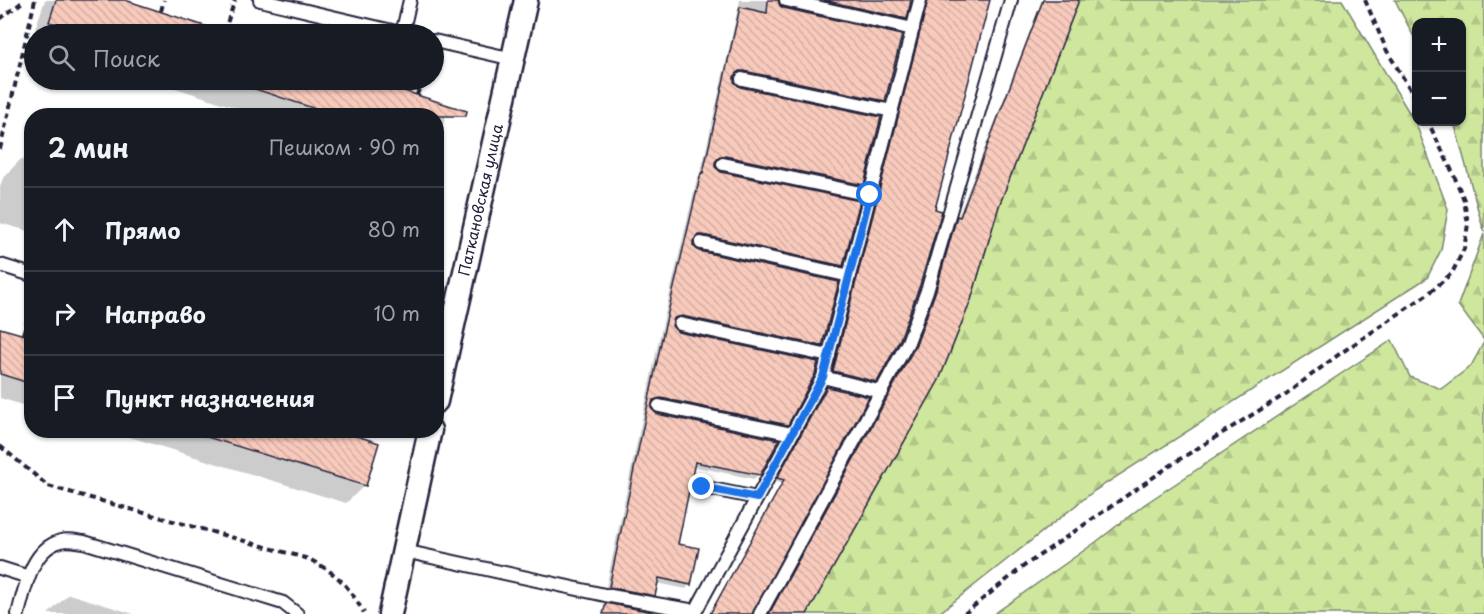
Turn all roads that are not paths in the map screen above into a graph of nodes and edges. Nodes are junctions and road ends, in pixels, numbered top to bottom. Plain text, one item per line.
1 (261, 0) edge
2 (316, 0) edge
3 (410, 0) edge
4 (526, 0) edge
5 (786, 0) edge
6 (920, 0) edge
7 (1011, 0) edge
8 (313, 13) junction
9 (360, 24) edge
10 (405, 24) edge
11 (913, 29) junction
12 (444, 43) edge
13 (513, 59) junction
14 (742, 79) dead end
15 (892, 111) junction
16 (723, 164) dead end
17 (870, 195) junction
18 (701, 243) dead end
19 (0, 265) edge
20 (24, 272) edge
21 (850, 276) junction
22 (680, 324) dead end
23 (829, 356) junction
24 (444, 368) edge
25 (823, 377) junction
26 (882, 393) junction
27 (658, 406) dead end
28 (792, 434) junction
29 (428, 438) edge
30 (702, 487) dead end
31 (757, 498) junction
32 (405, 551) junction
33 (0, 568) edge
34 (29, 577) junction
35 (695, 613) edge
36 (18, 614) edge
37 (297, 614) edge
38 (390, 614) edge
39 (760, 614) edge

1 - 8 lane
2 - 8 lane
3 - 10 lane
4 - 13 street, Паткановская улица
5 - 11 lane
6 - 11 lane
7 - 26 lane
8 - 9 lane
11 - 15 lane
12 - 13 lane
13 - 24 street, Паткановская улица
14 - 15 lane
15 - 17 lane
16 - 17 lane
17 - 21 lane
18 - 21 lane
19 - 20 lane
21 - 23 lane
22 - 23 lane
23 - 25 lane
25 - 26 lane
25 - 28 lane
26 - 39 lane
27 - 28 lane
28 - 31 lane
29 - 32 street
30 - 31 lane
31 - 35 lane
32 - 35 lane
32 - 38 street
33 - 34 lane
34 - 36 lane
34 - 37 lane

